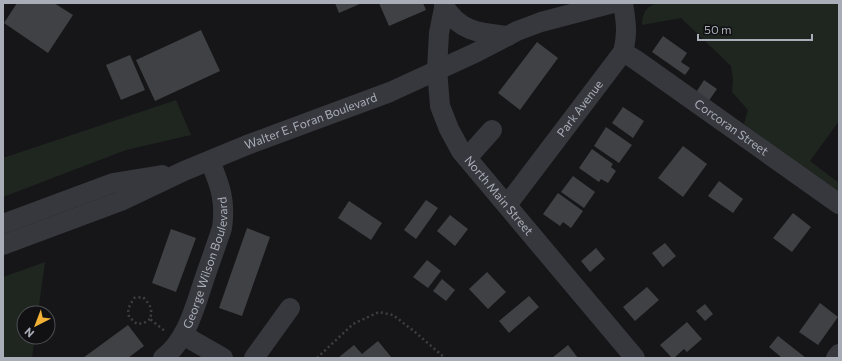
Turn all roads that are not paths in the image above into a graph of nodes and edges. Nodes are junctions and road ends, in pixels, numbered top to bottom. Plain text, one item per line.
1 (613, 3) edge
2 (623, 3) edge
3 (445, 4) edge
4 (508, 36) junction
5 (623, 52) junction
6 (436, 69) junction
7 (492, 130) dead end
8 (467, 158) junction
9 (210, 160) junction
10 (184, 171) junction
11 (839, 204) edge
12 (507, 205) junction
13 (3, 224) edge
14 (3, 245) edge
15 (290, 308) dead end
16 (175, 334) junction
17 (839, 354) edge
18 (162, 358) edge
19 (223, 358) edge
20 (254, 358) edge
21 (635, 358) edge
22 (836, 358) edge

1 - 4 street
2 - 5 street, Park Avenue
3 - 4 street
3 - 6 street, North Main Street
4 - 6 street
5 - 11 street, Corcoran Street
5 - 12 street, Park Avenue
6 - 8 street, North Main Street
6 - 9 street, Walter E. Foran Boulevard
7 - 8 street
8 - 12 street, North Main Street
9 - 10 street, Walter E. Foran Boulevard
9 - 16 street, George Wilson Boulevard
10 - 13 street, Walter E. Foran Boulevard
10 - 14 street, Walter E. Foran Boulevard
12 - 21 street, North Main Street
15 - 20 street
16 - 18 street, George Wilson Boulevard
16 - 19 street
17 - 22 street

